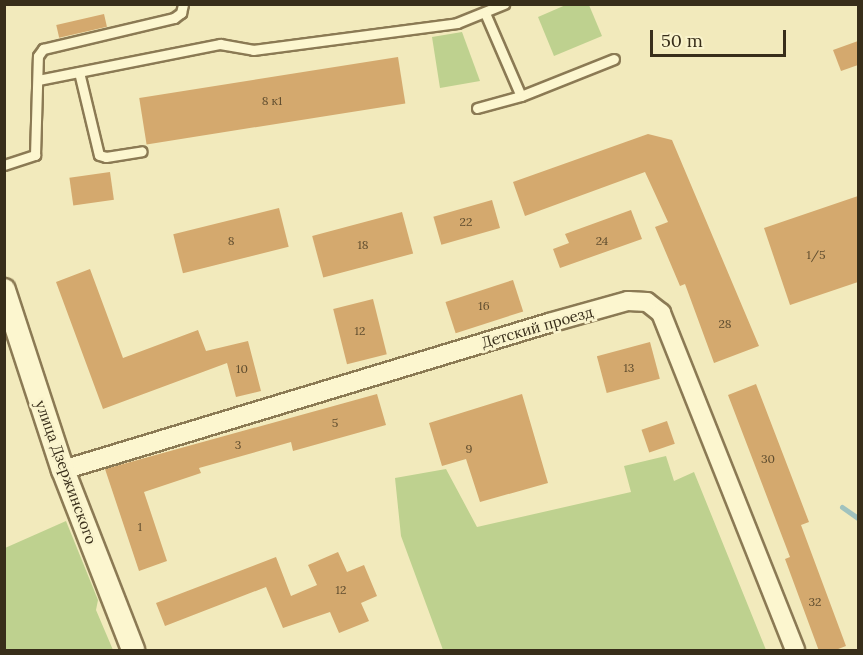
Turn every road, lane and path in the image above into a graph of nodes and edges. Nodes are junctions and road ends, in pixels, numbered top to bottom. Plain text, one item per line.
1 (183, 4) edge
2 (504, 4) edge
3 (485, 13) junction
4 (614, 59) dead end
5 (79, 72) junction
6 (38, 80) junction
7 (521, 96) junction
8 (477, 108) dead end
9 (142, 151) dead end
10 (4, 165) edge
11 (4, 290) edge
12 (63, 470) junction
13 (134, 651) edge
14 (795, 651) edge

1 - 6 lane
2 - 3 lane
3 - 5 lane
3 - 7 lane
4 - 7 lane
5 - 6 lane
5 - 9 lane
6 - 10 lane
7 - 8 lane
11 - 12 street, улица Дзержинского
12 - 13 street, улица Дзержинского
12 - 14 street, Детский проезд

